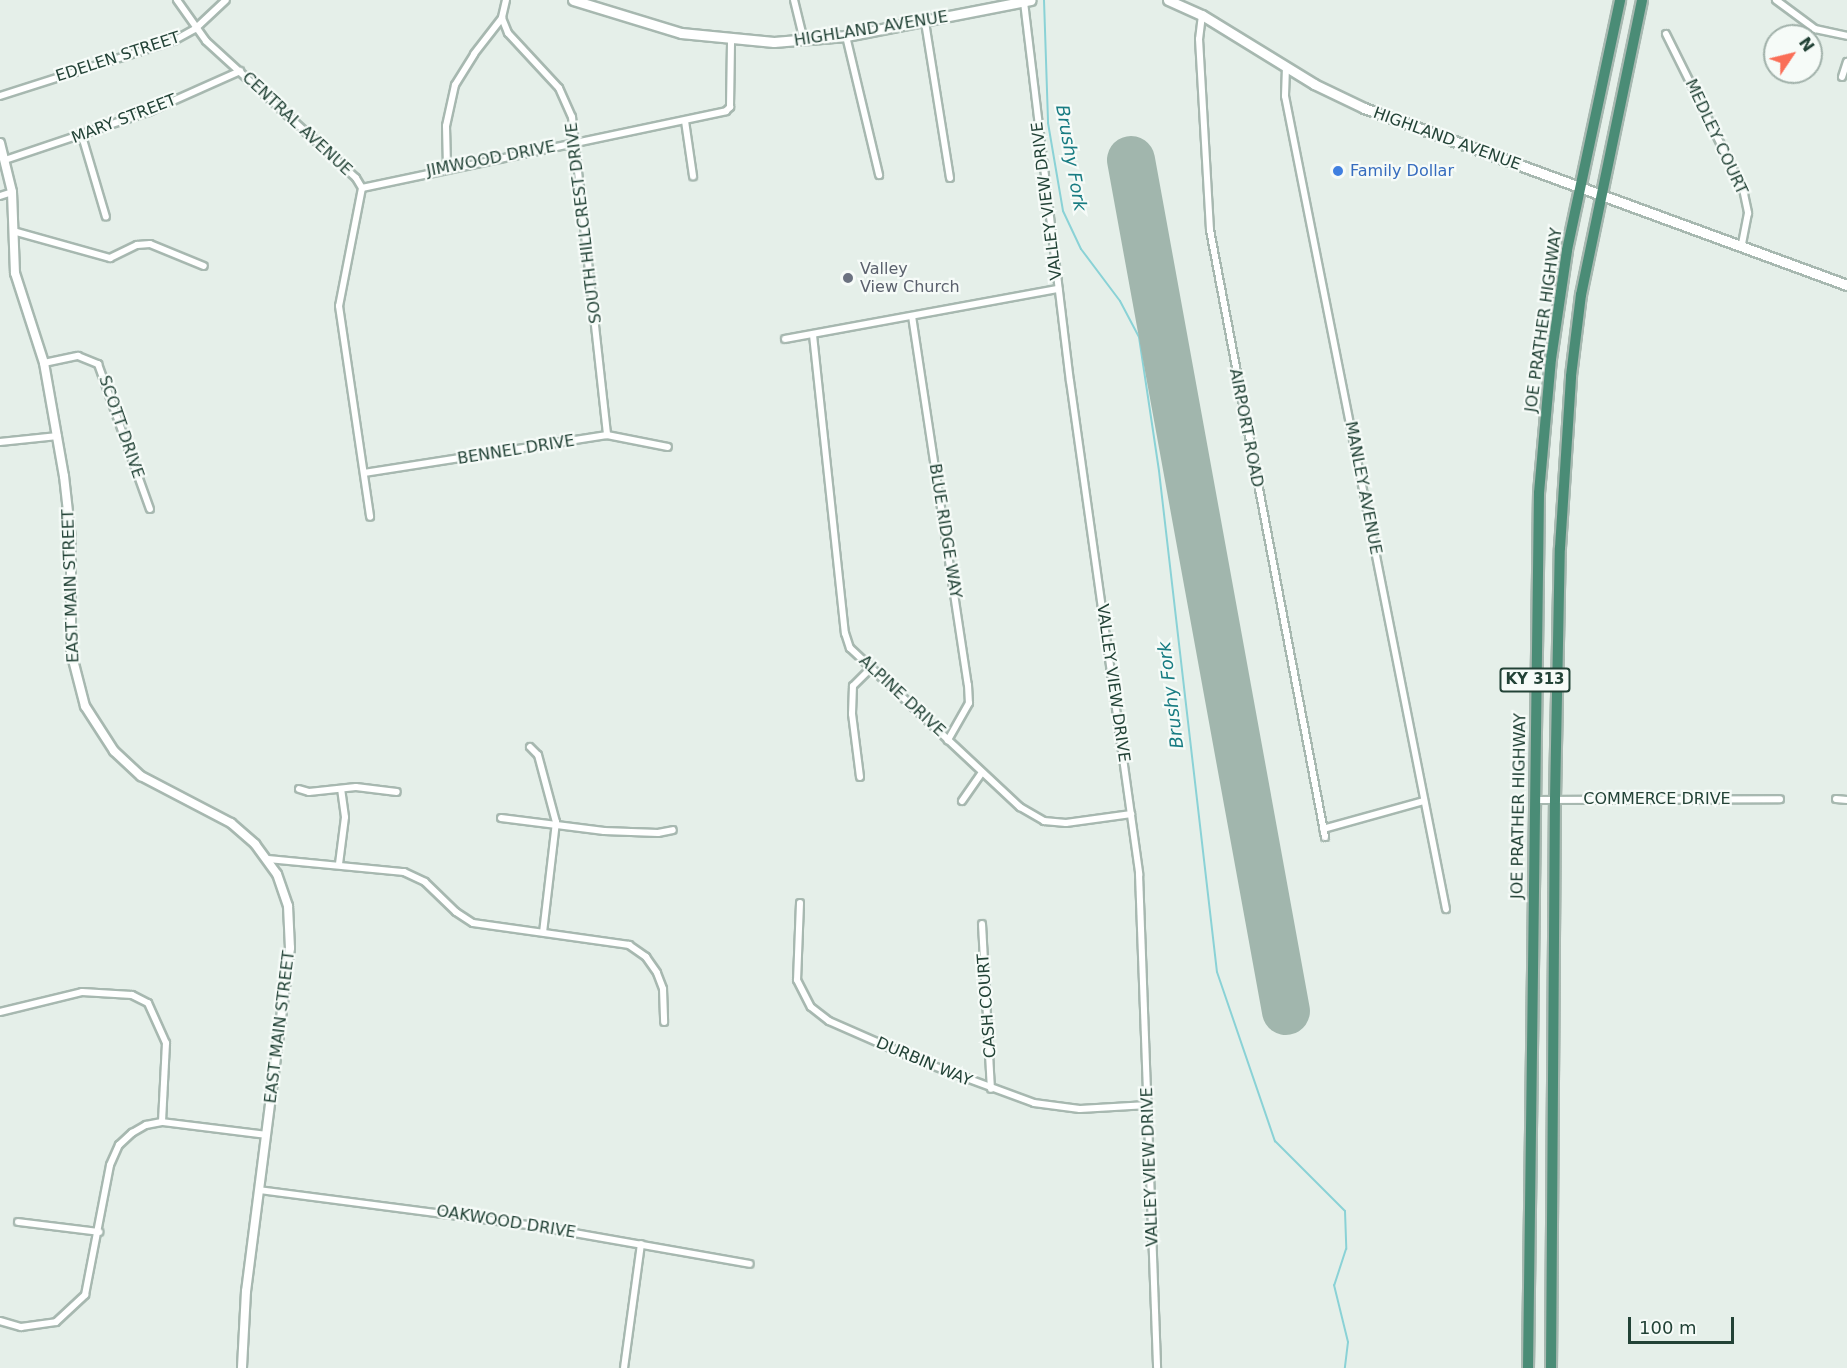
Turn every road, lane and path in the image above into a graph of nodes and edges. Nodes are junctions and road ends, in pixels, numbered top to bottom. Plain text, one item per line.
1 (177, 0) edge
2 (226, 0) edge
3 (506, 0) edge
4 (573, 0) edge
5 (794, 0) edge
6 (1168, 0) edge
7 (1620, 0) edge
8 (1642, 0) edge
9 (1776, 0) edge
10 (1027, 1) edge
11 (1202, 15) junction
12 (502, 18) junction
13 (925, 22) junction
14 (195, 28) junction
15 (1666, 34) dead end
16 (846, 36) junction
17 (1847, 36) edge
18 (731, 41) junction
19 (804, 41) junction
20 (1847, 62) edge
21 (1286, 67) junction
22 (240, 71) junction
23 (1842, 77) dead end
24 (0, 96) edge
25 (685, 121) junction
26 (82, 136) junction
27 (576, 142) junction
28 (0, 143) edge
29 (5, 160) junction
30 (447, 167) junction
31 (879, 175) dead end
32 (693, 177) dead end
33 (950, 178) dead end
34 (1580, 187) junction
35 (362, 188) junction
36 (12, 192) junction
37 (1601, 195) junction
38 (0, 196) edge
39 (106, 217) dead end
40 (13, 231) junction
41 (1742, 245) junction
42 (204, 266) dead end
43 (1847, 285) edge
44 (1058, 289) junction
45 (912, 316) junction
46 (813, 335) junction
47 (785, 339) dead end
48 (44, 363) junction
49 (607, 435) junction
50 (58, 436) junction
51 (0, 442) edge
52 (668, 447) dead end
53 (364, 473) junction
54 (150, 509) dead end
55 (370, 517) dead end
56 (871, 668) junction
57 (948, 740) junction
58 (530, 747) dead end
59 (982, 772) junction
60 (860, 777) dead end
61 (299, 789) dead end
62 (341, 790) junction
63 (397, 792) dead end
64 (1780, 799) dead end
65 (1836, 799) dead end
66 (1534, 800) junction
67 (1555, 800) junction
68 (1847, 800) edge
69 (962, 801) dead end
70 (1424, 801) junction
71 (1131, 814) junction
72 (501, 818) dead end
73 (556, 822) junction
74 (1323, 829) junction
75 (673, 830) dead end
76 (1325, 837) dead end
77 (268, 859) junction
78 (339, 864) junction
79 (800, 903) dead end
80 (1446, 909) dead end
81 (982, 924) dead end
82 (543, 932) junction
83 (0, 1012) edge
84 (664, 1022) dead end
85 (991, 1089) junction
86 (1148, 1105) junction
87 (162, 1122) junction
88 (266, 1135) junction
89 (259, 1190) junction
90 (18, 1222) dead end
91 (99, 1232) junction
92 (640, 1244) junction
93 (750, 1264) dead end
94 (0, 1321) edge
95 (242, 1368) edge
96 (624, 1368) edge
97 (1157, 1368) edge
98 (1528, 1368) edge
99 (1551, 1368) edge

1 - 14 street, CENTRAL AVENUE
2 - 14 street, EDELEN STREET
3 - 12 street
4 - 18 main road, HIGHLAND AVENUE
5 - 19 street
6 - 11 main road, HIGHLAND AVENUE
7 - 34 highway, JOE PRATHER HIGHWAY / KY 313
8 - 37 highway, JOE PRATHER HIGHWAY / KY 313
9 - 17 street
10 - 13 main road, HIGHLAND AVENUE
10 - 44 street, VALLEY VIEW DRIVE
11 - 21 main road, HIGHLAND AVENUE
11 - 74 street, AIRPORT ROAD
12 - 27 street, SOUTH HILLCREST DRIVE
12 - 30 street
13 - 16 main road, HIGHLAND AVENUE
13 - 33 street
14 - 22 street, CENTRAL AVENUE
14 - 24 street, EDELEN STREET
15 - 41 street, MEDLEY COURT
16 - 19 main road, HIGHLAND AVENUE
16 - 31 street
18 - 19 main road, HIGHLAND AVENUE
18 - 25 street, JIMWOOD DRIVE
20 - 23 street
21 - 34 main road, HIGHLAND AVENUE
21 - 70 street, MANLEY AVENUE
22 - 26 street, MARY STREET
22 - 35 street, CENTRAL AVENUE
25 - 27 street, JIMWOOD DRIVE
25 - 32 street
26 - 29 street, MARY STREET
26 - 39 street
27 - 30 street, JIMWOOD DRIVE
27 - 49 street, SOUTH HILLCREST DRIVE
28 - 29 street, EAST MAIN STREET
29 - 36 street, EAST MAIN STREET
30 - 35 street, JIMWOOD DRIVE
34 - 37 main road, HIGHLAND AVENUE
34 - 66 highway, JOE PRATHER HIGHWAY / KY 313
35 - 53 street, CENTRAL AVENUE
36 - 38 street
36 - 40 street, EAST MAIN STREET
37 - 41 main road, HIGHLAND AVENUE
37 - 67 highway, JOE PRATHER HIGHWAY / KY 313
40 - 42 street
40 - 48 street, EAST MAIN STREET
41 - 43 main road, HIGHLAND AVENUE
44 - 45 street
44 - 71 street, VALLEY VIEW DRIVE
45 - 46 street
45 - 57 street, BLUE RIDGE WAY
46 - 47 street
46 - 56 street, ALPINE DRIVE
48 - 50 street, EAST MAIN STREET
48 - 54 street, SCOTT DRIVE
49 - 52 street, BENNEL DRIVE
49 - 53 street, BENNEL DRIVE
50 - 51 street
50 - 77 street, EAST MAIN STREET
53 - 55 street, CENTRAL AVENUE
56 - 57 street, ALPINE DRIVE
56 - 60 street
57 - 59 street, ALPINE DRIVE
58 - 73 street
59 - 69 street
59 - 71 street, ALPINE DRIVE
61 - 62 street
62 - 63 street
62 - 78 street
64 - 67 street, COMMERCE DRIVE
65 - 68 street
66 - 67 street, COMMERCE DRIVE
66 - 98 highway, JOE PRATHER HIGHWAY / KY 313
67 - 99 highway, JOE PRATHER HIGHWAY / KY 313
70 - 74 street
70 - 80 street, MANLEY AVENUE
71 - 86 street, VALLEY VIEW DRIVE
72 - 73 street
73 - 75 street
73 - 82 street
74 - 76 street, AIRPORT ROAD
77 - 78 street
77 - 88 street, EAST MAIN STREET
78 - 82 street
79 - 85 street, DURBIN WAY
81 - 85 street, CASH COURT
82 - 84 street
83 - 87 street
85 - 86 street, DURBIN WAY
86 - 97 street, VALLEY VIEW DRIVE
87 - 88 street
87 - 91 street
88 - 89 street, EAST MAIN STREET
89 - 92 street, OAKWOOD DRIVE
89 - 95 street, EAST MAIN STREET
90 - 91 street
91 - 94 street
92 - 93 street, OAKWOOD DRIVE
92 - 96 street

